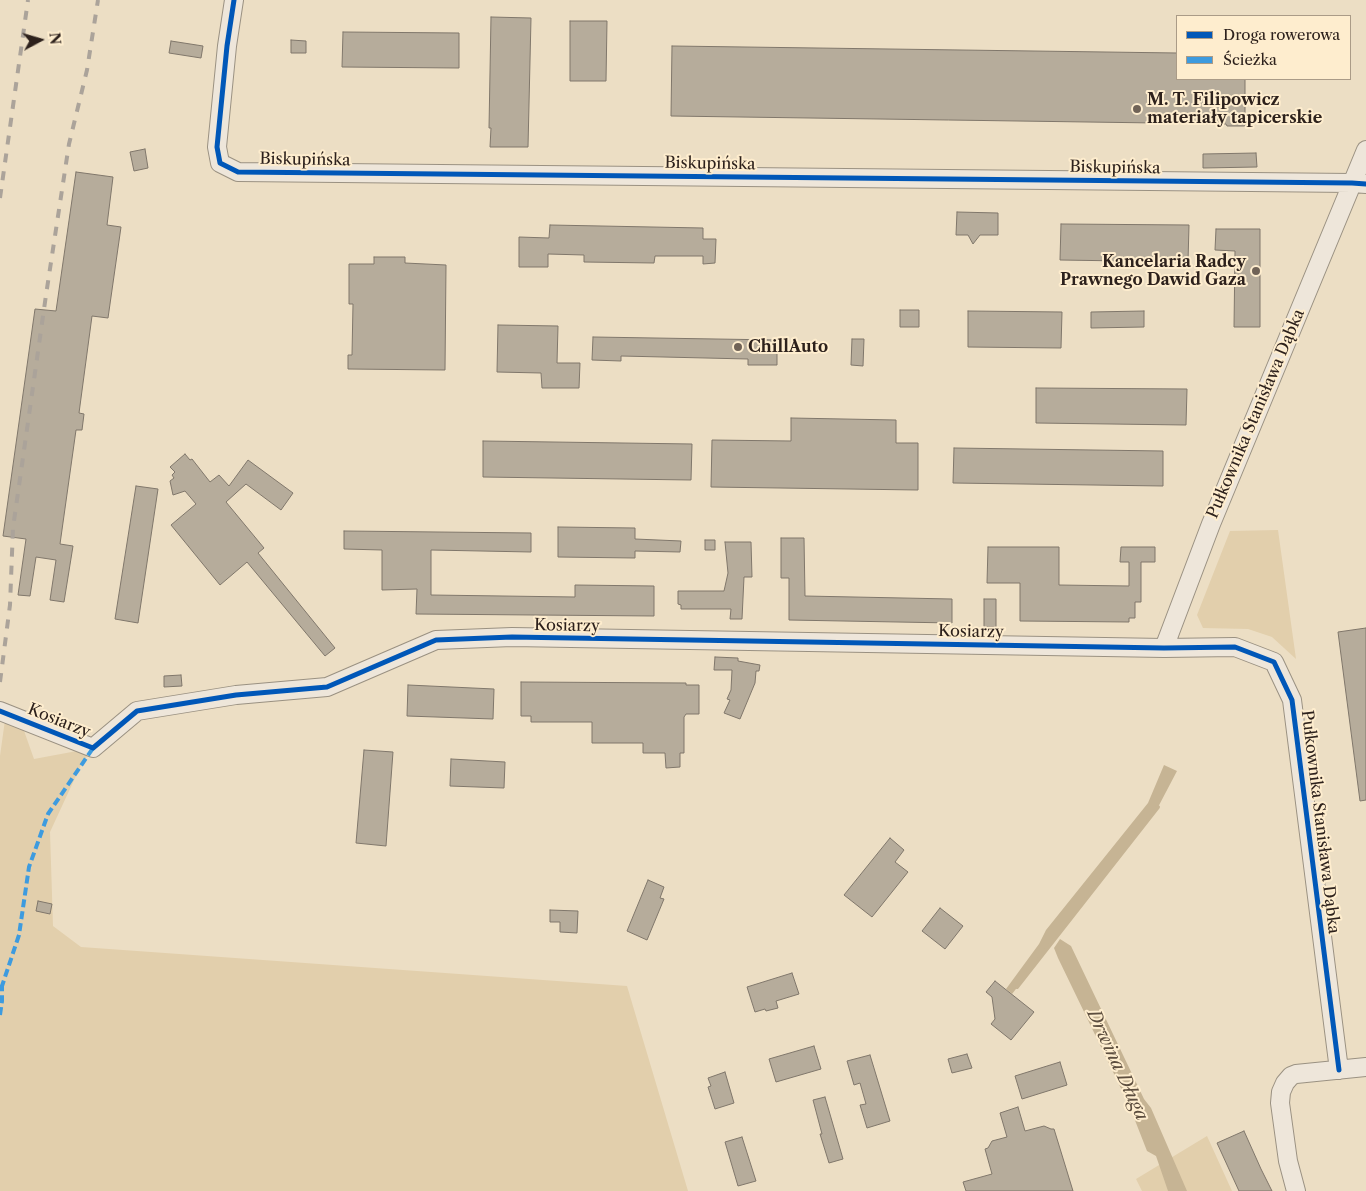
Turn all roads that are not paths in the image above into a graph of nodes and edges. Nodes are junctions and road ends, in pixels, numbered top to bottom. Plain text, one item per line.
1 (234, 0) edge
2 (1366, 150) edge
3 (1359, 184) edge
4 (1164, 648) junction
5 (0, 711) edge
6 (1366, 1067) edge
7 (1339, 1070) junction
8 (1296, 1191) edge

1 - 3 street, Biskupińska
2 - 3 street, Pułkownika Stanisława Dąbka
3 - 4 street, Pułkownika Stanisława Dąbka
4 - 5 street, Kosiarzy
4 - 7 street, Pułkownika Stanisława Dąbka
6 - 7 street
7 - 8 street

